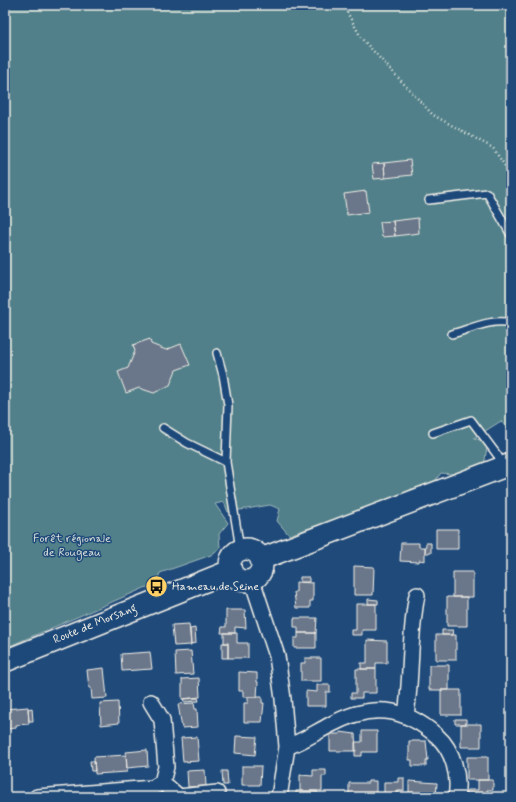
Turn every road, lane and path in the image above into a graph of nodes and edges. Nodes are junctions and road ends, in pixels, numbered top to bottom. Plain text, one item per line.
1 (343, 5) edge
2 (511, 175) edge
3 (429, 200) dead end
4 (511, 234) edge
5 (511, 323) edge
6 (452, 334) dead end
7 (217, 353) dead end
8 (163, 428) dead end
9 (433, 433) dead end
10 (226, 462) junction
11 (507, 465) edge
12 (240, 549) junction
13 (261, 559) junction
14 (230, 571) junction
15 (252, 580) junction
16 (418, 595) dead end
17 (5, 661) edge
18 (151, 702) dead end
19 (406, 714) junction
20 (287, 747) junction
21 (162, 782) junction
22 (217, 793) dead end
23 (37, 797) edge
24 (279, 797) edge
25 (456, 797) edge

1 - 2 path
3 - 4 lane
5 - 6 lane
7 - 10 lane
8 - 10 lane
9 - 11 lane
10 - 12 lane
11 - 13 street
12 - 13 street
12 - 14 street
13 - 15 street
14 - 15 street
14 - 17 street, Route de Morsang
15 - 20 street
16 - 19 street
18 - 21 street
19 - 20 street
19 - 25 street
20 - 24 street
21 - 22 street
21 - 23 street

